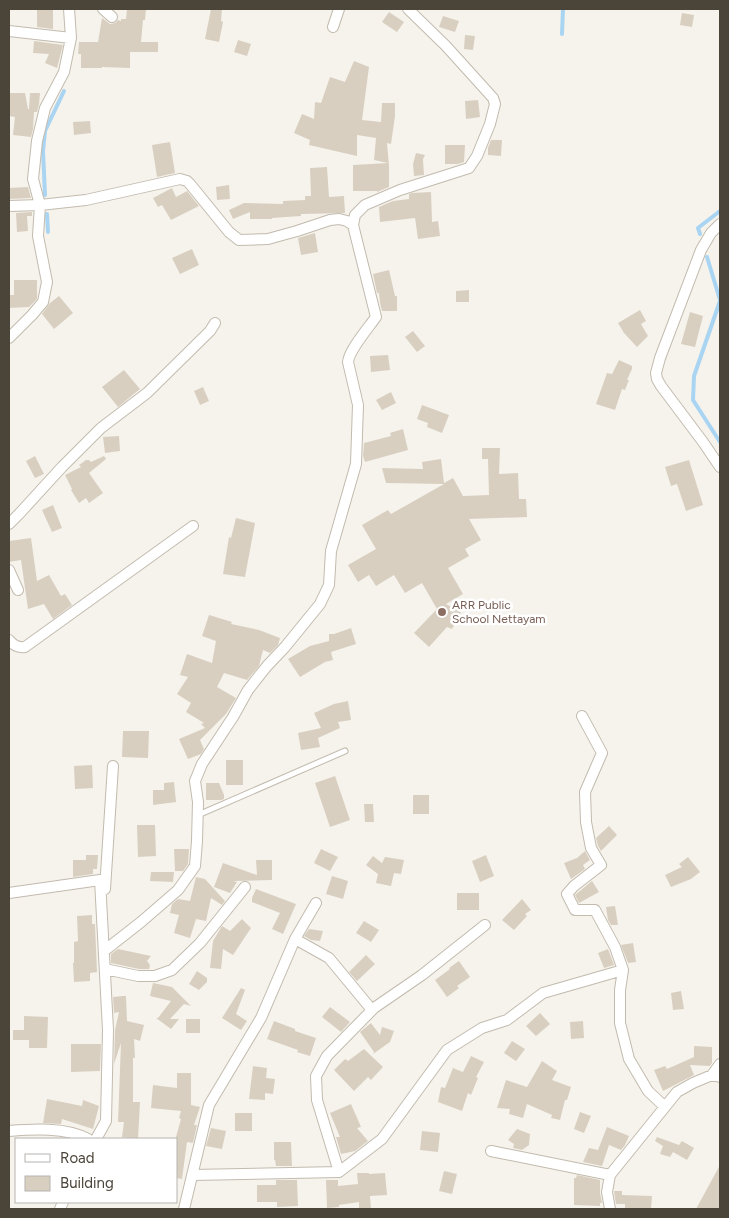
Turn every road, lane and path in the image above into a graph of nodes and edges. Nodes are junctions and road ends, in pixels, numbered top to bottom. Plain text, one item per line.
1 (69, 9) edge
2 (103, 9) edge
3 (339, 9) edge
4 (408, 9) edge
5 (112, 17) dead end
6 (333, 27) dead end
7 (9, 31) edge
8 (71, 38) junction
9 (40, 205) junction
10 (9, 206) edge
11 (720, 224) edge
12 (353, 225) junction
13 (214, 323) dead end
14 (9, 338) edge
15 (720, 467) edge
16 (9, 524) edge
17 (193, 526) dead end
18 (9, 570) edge
19 (18, 590) dead end
20 (9, 640) edge
21 (582, 716) dead end
22 (346, 751) dead end
23 (113, 766) dead end
24 (198, 815) junction
25 (244, 887) dead end
26 (9, 894) edge
27 (316, 903) dead end
28 (485, 925) dead end
29 (103, 930) junction
30 (295, 939) junction
31 (104, 951) junction
32 (105, 969) junction
33 (623, 970) junction
34 (372, 1010) junction
35 (720, 1064) edge
36 (716, 1076) edge
37 (665, 1107) junction
38 (9, 1131) edge
39 (86, 1138) edge
40 (97, 1138) edge
41 (491, 1150) dead end
42 (339, 1172) junction
43 (192, 1175) junction
44 (610, 1175) junction
45 (184, 1209) edge
46 (610, 1209) edge

1 - 8 street
2 - 5 street
3 - 6 street
4 - 12 street
7 - 8 street
8 - 9 street
9 - 10 street
9 - 12 street
9 - 14 street
11 - 15 street
12 - 24 street
13 - 16 street
17 - 20 street
18 - 19 street
21 - 33 street
22 - 24 lane
23 - 29 street
24 - 31 street
25 - 32 street
26 - 29 street
27 - 30 street
28 - 34 street
29 - 31 street
30 - 34 street
30 - 43 street
31 - 32 street
32 - 40 street
33 - 37 street
33 - 42 street
34 - 42 street
35 - 36 street
36 - 37 street
37 - 44 street
38 - 39 street
41 - 44 street
42 - 43 street
43 - 45 street
44 - 46 street

